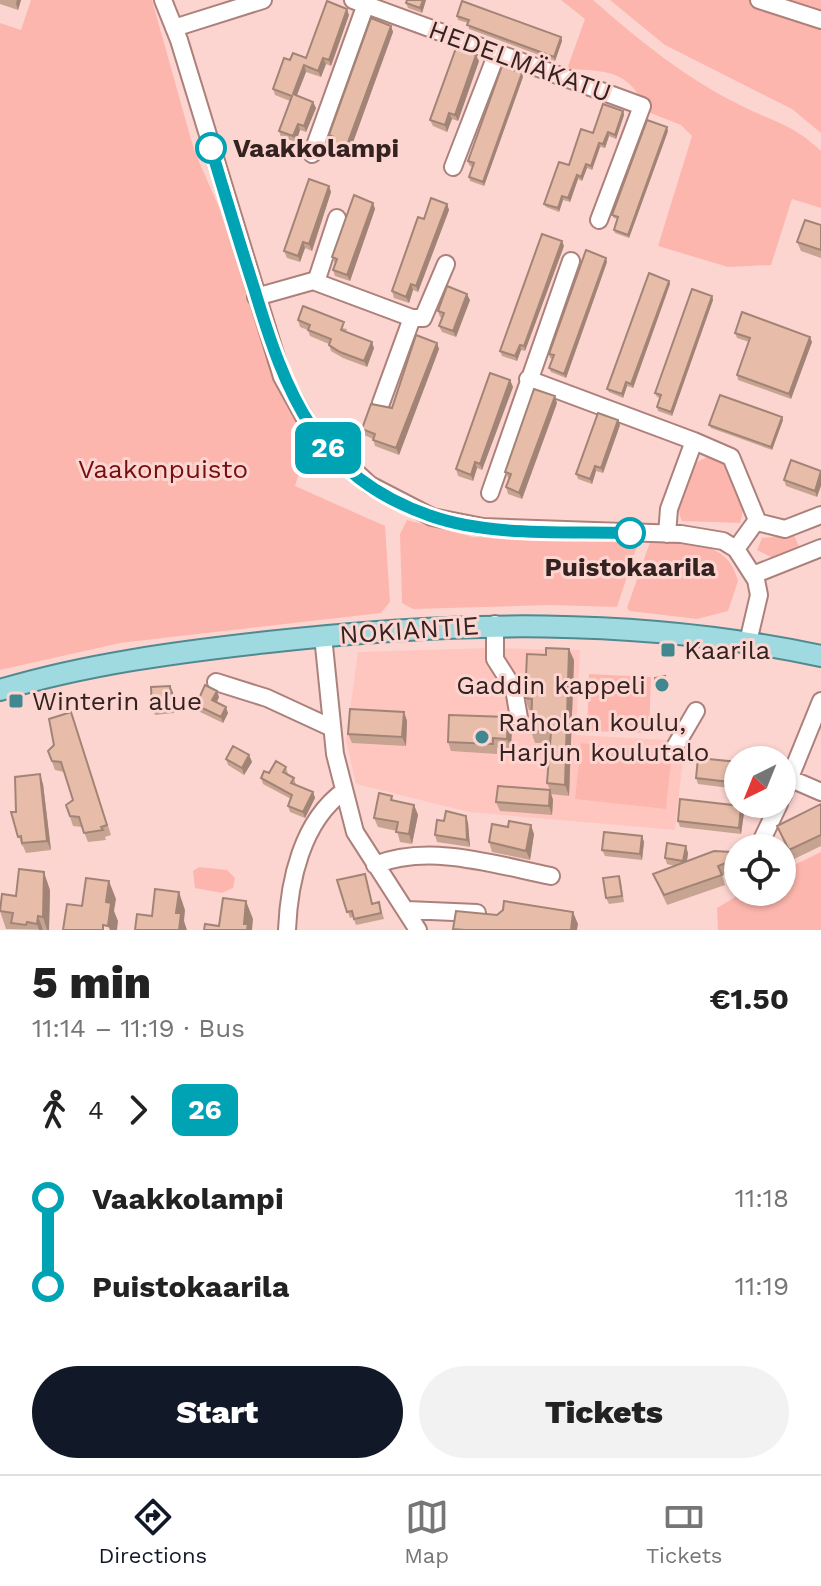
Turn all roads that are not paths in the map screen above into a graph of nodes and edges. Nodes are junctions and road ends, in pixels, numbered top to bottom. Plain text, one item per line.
1 (163, 0) edge
2 (263, 0) edge
3 (759, 0) edge
4 (359, 2) edge
5 (821, 20) edge
6 (174, 28) junction
7 (497, 53) junction
8 (312, 154) dead end
9 (453, 167) dead end
10 (337, 218) dead end
11 (599, 220) dead end
12 (571, 261) dead end
13 (446, 264) dead end
14 (316, 282) junction
15 (256, 297) junction
16 (412, 318) junction
17 (528, 379) junction
18 (381, 403) edge
19 (694, 441) junction
20 (490, 493) dead end
21 (821, 515) edge
22 (757, 522) junction
23 (667, 534) junction
24 (821, 548) edge
25 (736, 549) junction
26 (753, 575) junction
27 (495, 624) junction
28 (323, 636) junction
29 (748, 642) junction
30 (821, 656) edge
31 (216, 682) dead end
32 (0, 690) edge
33 (821, 701) edge
34 (696, 711) dead end
35 (519, 718) dead end
36 (332, 728) junction
37 (672, 752) dead end
38 (796, 766) edge
39 (796, 781) edge
40 (344, 791) junction
41 (821, 792) edge
42 (375, 865) junction
43 (551, 876) dead end
44 (407, 910) junction
45 (498, 916) edge
46 (287, 930) edge
47 (418, 930) edge

1 - 6 street
2 - 6 street
3 - 5 street
4 - 7 street, HEDELMÄKATU
4 - 8 street
6 - 15 street
7 - 9 street
7 - 11 street, HEDELMÄKATU
10 - 14 street
12 - 17 street
13 - 16 street
14 - 15 street
14 - 16 street
15 - 23 street
16 - 18 street
17 - 19 street
17 - 20 street
19 - 22 street
19 - 23 street
21 - 22 street
22 - 25 street
23 - 25 street
24 - 26 street
25 - 26 street
26 - 29 street
27 - 28 main road, NOKIANTIE
27 - 29 main road, NOKIANTIE
27 - 35 street
28 - 32 main road, NOKIANTIE
28 - 36 street
29 - 30 main road, NOKIANTIE
31 - 36 street
33 - 38 street
34 - 37 street
36 - 40 street
39 - 41 street
40 - 42 street
40 - 46 street
42 - 43 street
42 - 44 street
44 - 45 street
44 - 47 street

